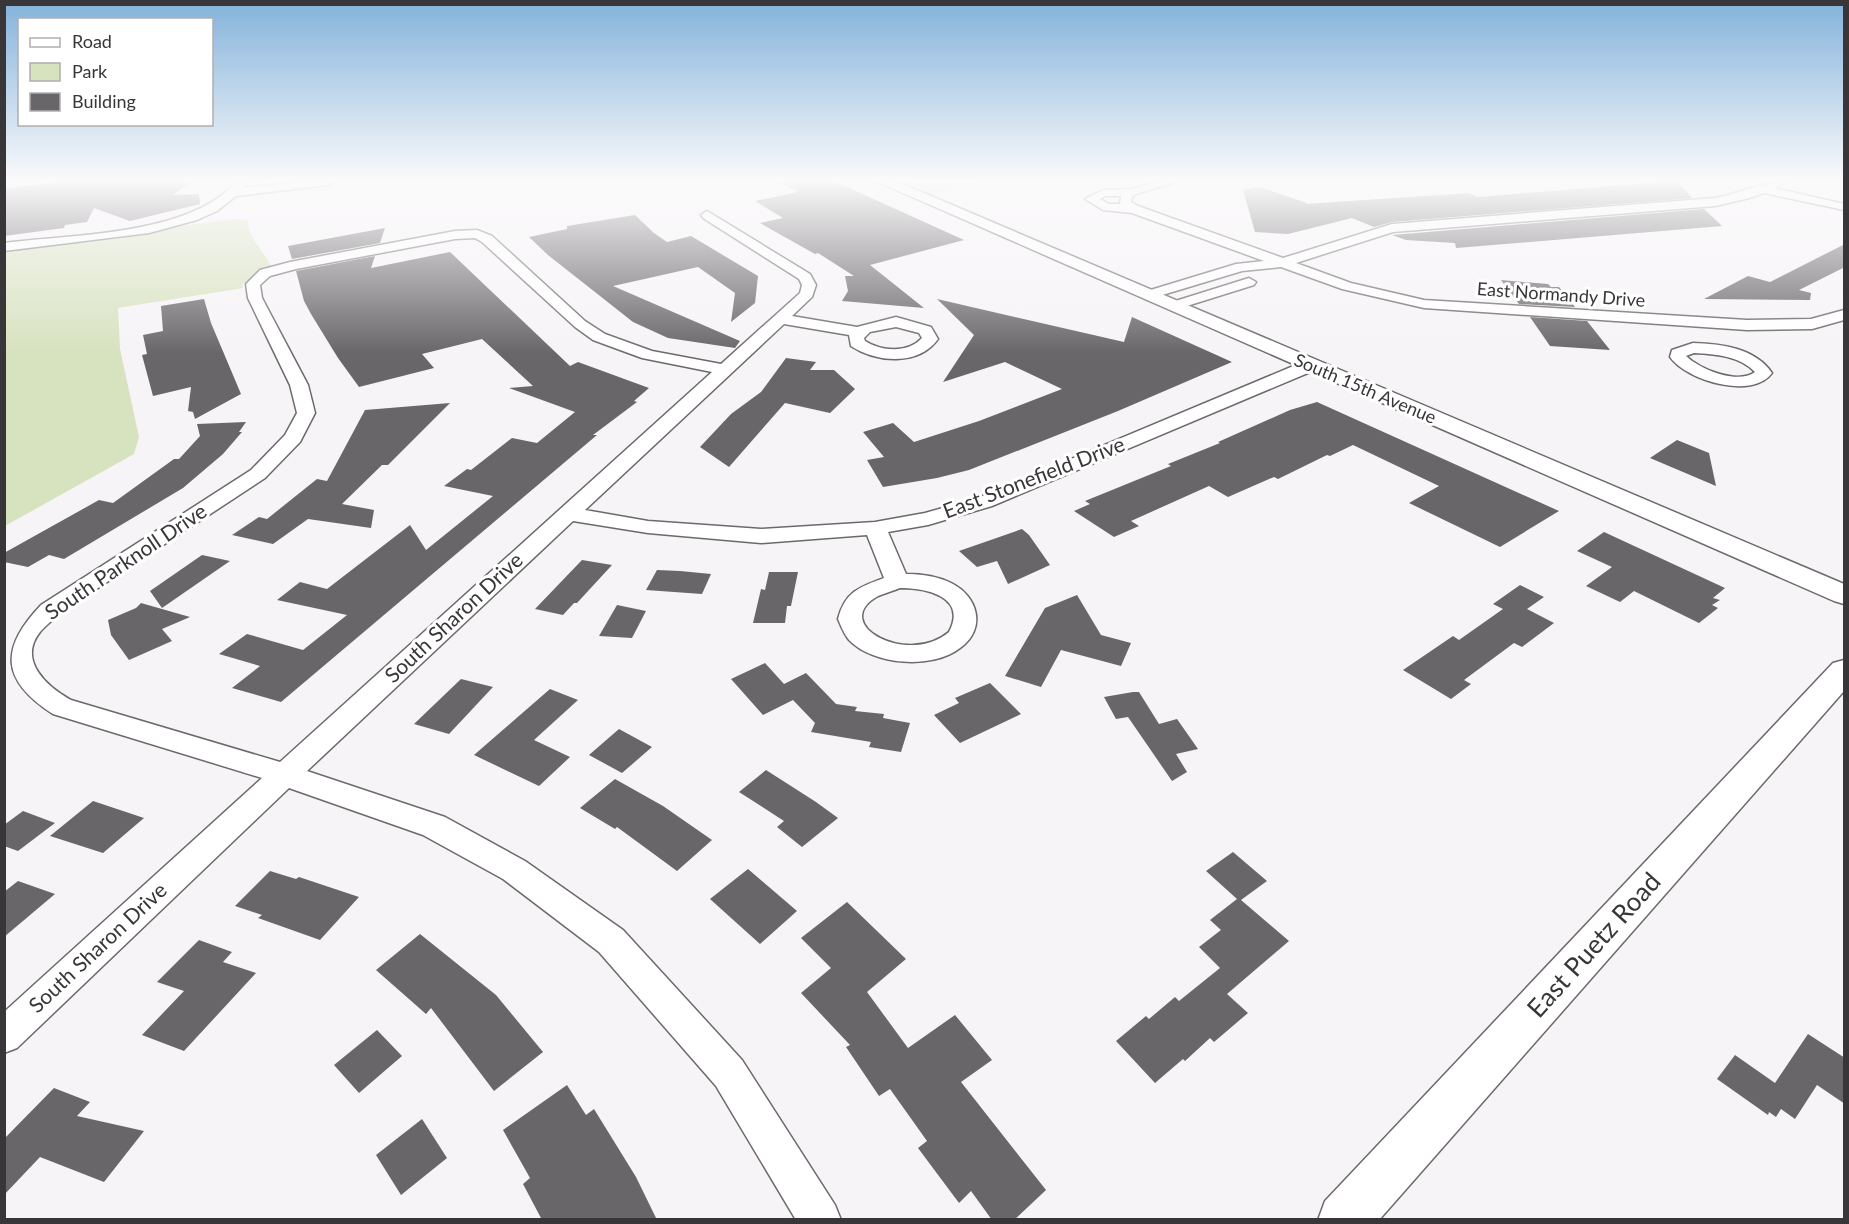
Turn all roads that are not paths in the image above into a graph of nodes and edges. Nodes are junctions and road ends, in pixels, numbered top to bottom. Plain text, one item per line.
1 (71, 239) edge
2 (432, 239) edge
3 (487, 239) edge
4 (745, 239) edge
5 (1018, 239) edge
6 (1216, 239) edge
7 (1357, 239) edge
8 (4, 247) edge
9 (1281, 263) junction
10 (1149, 295) junction
11 (1174, 306) junction
12 (1845, 315) edge
13 (782, 319) junction
14 (1678, 322) junction
15 (859, 332) dead end
16 (1704, 348) dead end
17 (1309, 366) junction
18 (726, 370) junction
19 (567, 514) junction
20 (874, 528) junction
21 (897, 581) dead end
22 (1845, 595) edge
23 (1845, 671) edge
24 (285, 774) junction
25 (4, 1036) edge
26 (820, 1220) edge
27 (1344, 1220) edge

1 - 8 street
2 - 24 street, South Parknoll Drive
3 - 18 street, South Parknoll Drive
4 - 13 street, South Sharon Drive
5 - 10 street, South 15th Avenue
6 - 9 street, East Normandy Drive
7 - 9 street
9 - 10 street
9 - 11 street
9 - 14 street, East Normandy Drive
10 - 11 street, South 15th Avenue
11 - 17 street, South 15th Avenue
12 - 14 street, East Normandy Drive
13 - 15 street
13 - 18 street, South Sharon Drive
14 - 16 street
17 - 20 street, East Stonefield Drive
17 - 22 street, South 15th Avenue
18 - 19 street, South Sharon Drive
19 - 20 street, East Stonefield Drive
19 - 24 street, South Sharon Drive
20 - 21 street
23 - 27 street, East Puetz Road
24 - 25 street, South Sharon Drive
24 - 26 street, South Parknoll Drive

